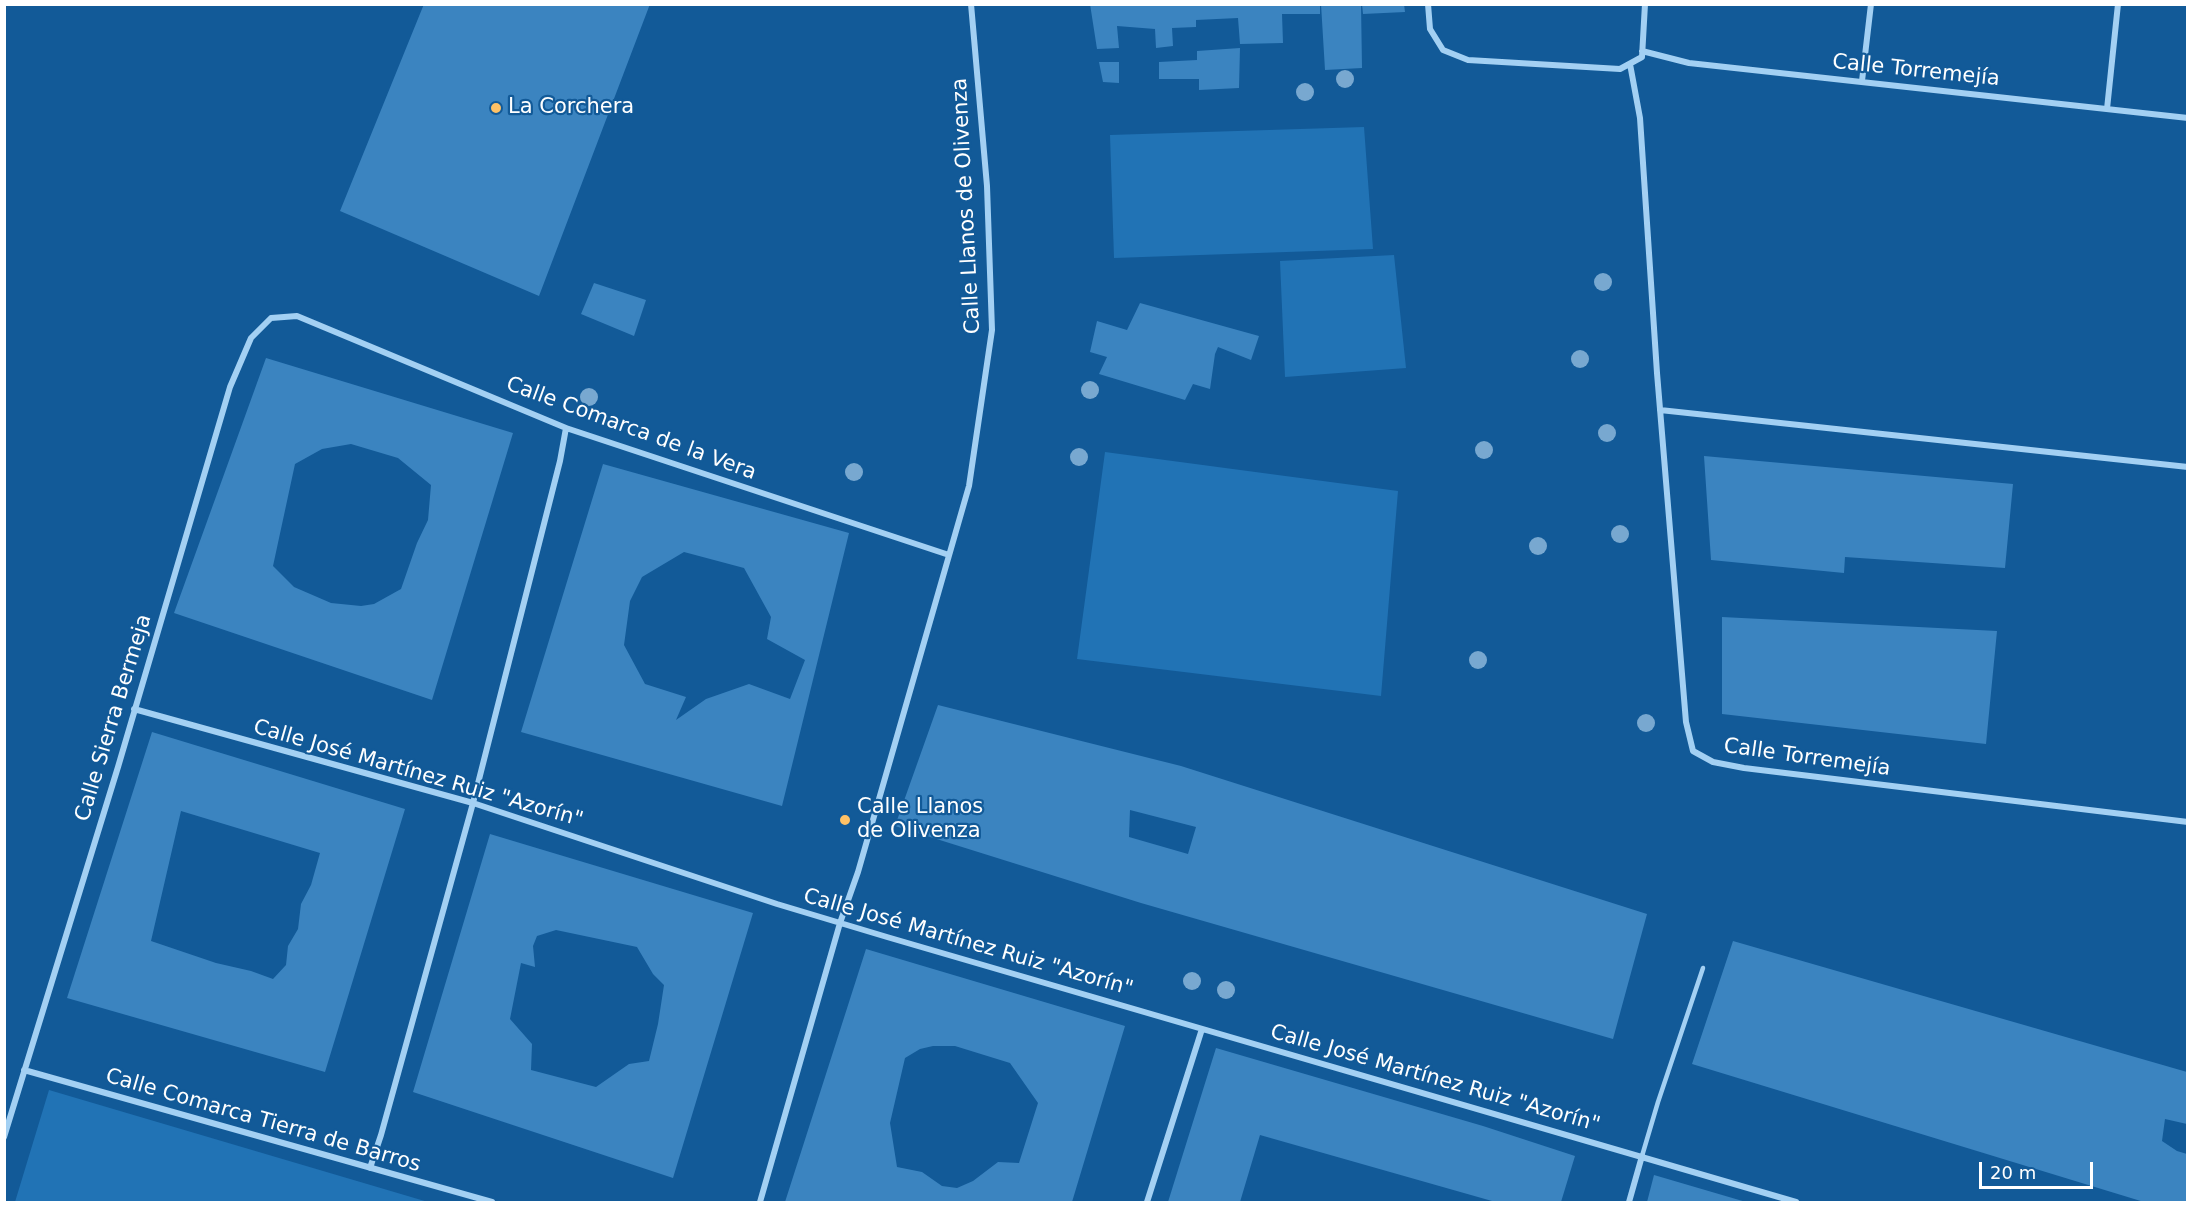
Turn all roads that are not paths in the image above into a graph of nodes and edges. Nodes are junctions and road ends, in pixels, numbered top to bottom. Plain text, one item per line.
1 (971, 4) edge
2 (1428, 4) edge
3 (1645, 4) edge
4 (1871, 4) edge
5 (2118, 4) edge
6 (1642, 51) junction
7 (1630, 64) junction
8 (1862, 81) junction
9 (2107, 109) junction
10 (2187, 117) edge
11 (272, 318) joint
12 (1660, 410) junction
13 (566, 428) junction
14 (2187, 467) edge
15 (949, 555) junction
16 (134, 710) junction
17 (473, 803) junction
18 (2187, 822) edge
19 (840, 923) junction
20 (1703, 968) dead end
21 (1202, 1029) junction
22 (24, 1070) junction
23 (4, 1137) edge
24 (1642, 1156) junction
25 (370, 1168) junction
26 (492, 1203) edge
27 (760, 1203) edge
28 (1147, 1203) edge
29 (1629, 1203) edge
30 (1796, 1203) edge

1 - 15 street, Calle Llanos de Olivenza
2 - 7 street
3 - 6 street
4 - 8 street
5 - 9 street
6 - 7 street
6 - 8 street, Calle Torremejía
7 - 12 street, Calle Torremejía
8 - 9 street, Calle Torremejía
9 - 10 street, Calle Torremejía
11 - 13 street, Calle Comarca de la Vera
11 - 16 street, Calle Sierra Bermeja
12 - 14 street
12 - 18 street, Calle Torremejía
13 - 15 street, Calle Comarca de la Vera
13 - 17 street
15 - 19 street, Calle Llanos de Olivenza
16 - 17 street, Calle José Martínez Ruiz "Azorín"
16 - 22 street, Calle Sierra Bermeja
17 - 19 street, Calle José Martínez Ruiz "Azorín"
17 - 25 street
19 - 21 street, Calle José Martínez Ruiz "Azorín"
19 - 27 street, Calle Llanos de Olivenza
20 - 24 lane
21 - 24 street, Calle José Martínez Ruiz "Azorín"
21 - 28 street
22 - 23 street, Calle Sierra Bermeja
22 - 25 street, Calle Comarca Tierra de Barros
24 - 29 street
24 - 30 street, Calle José Martínez Ruiz "Azorín"
25 - 26 street, Calle Comarca Tierra de Barros

